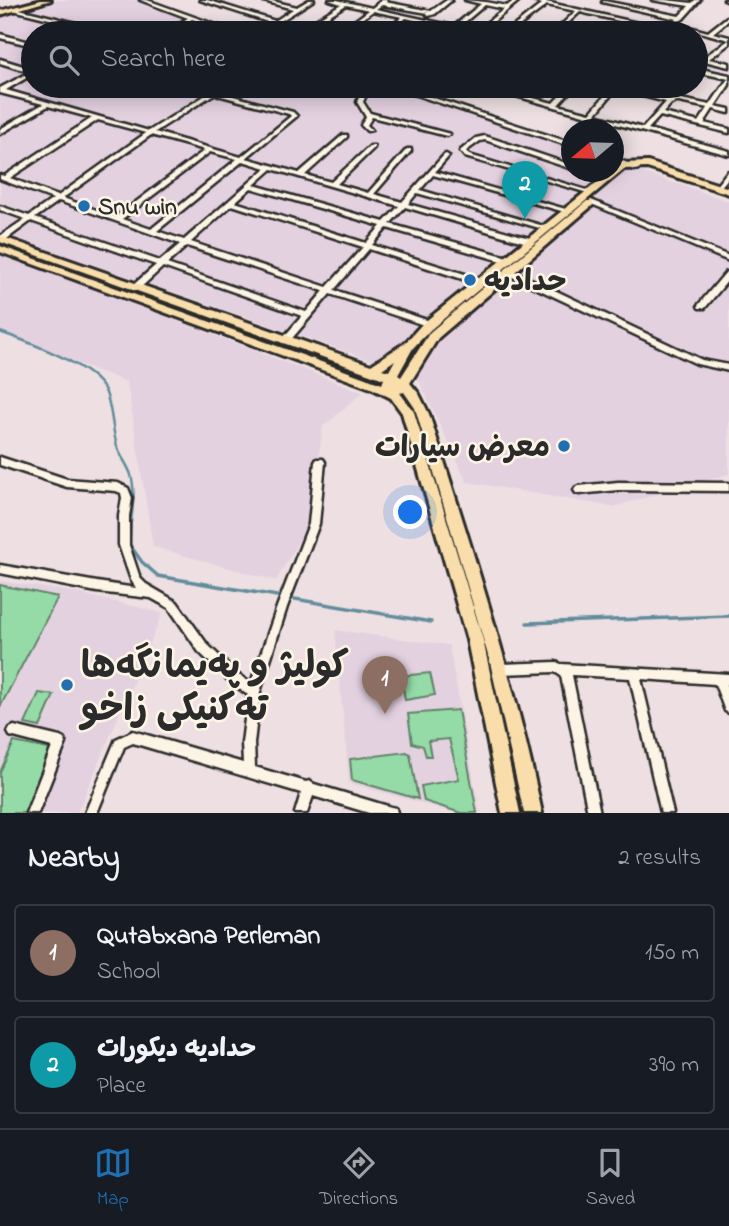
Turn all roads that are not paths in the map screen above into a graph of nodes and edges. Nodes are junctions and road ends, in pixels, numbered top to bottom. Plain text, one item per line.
1 (35, 0) edge
2 (48, 0) edge
3 (142, 0) edge
4 (202, 0) edge
5 (262, 0) edge
6 (312, 0) edge
7 (331, 0) edge
8 (438, 0) edge
9 (467, 0) edge
10 (518, 0) edge
11 (532, 0) edge
12 (654, 0) edge
13 (698, 0) edge
14 (212, 1) edge
15 (449, 1) edge
16 (605, 1) edge
17 (383, 2) edge
18 (345, 3) junction
19 (485, 3) junction
20 (546, 3) junction
21 (694, 5) junction
22 (508, 8) junction
23 (15, 9) junction
24 (297, 9) junction
25 (373, 9) junction
26 (579, 11) junction
27 (0, 12) edge
28 (433, 13) junction
29 (594, 15) junction
30 (405, 17) junction
31 (191, 18) junction
32 (681, 18) junction
33 (729, 18) edge
34 (422, 20) joint
35 (63, 21) edge
36 (186, 21) edge
37 (200, 21) edge
38 (268, 21) edge
39 (277, 21) edge
40 (317, 21) edge
41 (356, 21) edge
42 (400, 21) edge
43 (463, 21) edge
44 (492, 21) edge
45 (523, 21) edge
46 (567, 21) edge
47 (622, 21) edge
48 (678, 21) edge
49 (710, 33) joint
50 (3, 37) edge
51 (729, 40) edge
52 (0, 42) edge
53 (21, 42) edge
54 (708, 57) edge
55 (708, 60) edge
56 (0, 61) edge
57 (726, 64) edge
58 (21, 67) edge
59 (708, 72) edge
60 (713, 73) junction
61 (21, 78) edge
62 (729, 79) edge
63 (0, 90) edge
64 (21, 96) edge
65 (27, 98) edge
66 (205, 98) edge
67 (235, 98) edge
68 (362, 98) edge
69 (434, 98) edge
70 (526, 98) edge
71 (561, 98) edge
72 (605, 98) edge
73 (665, 98) edge
74 (529, 99) joint
75 (673, 100) junction
76 (47, 104) junction
77 (554, 106) junction
78 (711, 107) junction
79 (729, 111) edge
80 (660, 114) junction
81 (369, 115) junction
82 (589, 116) junction
83 (96, 118) junction
84 (587, 119) edge
85 (701, 124) junction
86 (369, 130) dead end
87 (644, 130) junction
88 (729, 131) edge
89 (0, 132) edge
90 (150, 133) junction
91 (447, 134) dead end
92 (345, 136) dead end
93 (561, 142) edge
94 (372, 147) dead end
95 (209, 150) junction
96 (409, 150) dead end
97 (729, 152) edge
98 (446, 156) dead end
99 (240, 159) junction
100 (561, 163) edge
101 (624, 163) edge
102 (624, 166) edge
103 (271, 167) junction
104 (633, 167) junction
105 (431, 173) junction
106 (728, 175) edge
107 (300, 176) junction
108 (2, 178) edge
109 (604, 182) edge
110 (332, 185) junction
111 (250, 186) junction
112 (718, 187) junction
113 (416, 191) junction
114 (729, 191) edge
115 (369, 196) junction
116 (591, 197) junction
117 (729, 197) edge
118 (58, 200) junction
119 (231, 203) junction
120 (403, 205) junction
121 (0, 208) edge
122 (567, 211) junction
123 (117, 219) junction
124 (30, 220) junction
125 (386, 225) junction
126 (545, 228) junction
127 (152, 232) junction
128 (0, 239) edge
129 (530, 241) junction
130 (186, 243) junction
131 (367, 247) junction
132 (0, 249) edge
133 (729, 259) edge
134 (508, 260) junction
135 (160, 265) junction
136 (509, 272) junction
137 (729, 274) edge
138 (481, 282) junction
139 (135, 288) junction
140 (330, 290) junction
141 (702, 306) dead end
142 (307, 315) junction
143 (430, 324) junction
144 (285, 341) junction
145 (410, 344) junction
146 (423, 350) junction
147 (729, 368) edge
148 (372, 370) junction
149 (394, 386) junction
150 (0, 461) edge
151 (320, 462) dead end
152 (729, 488) edge
153 (579, 490) dead end
154 (0, 569) edge
155 (158, 595) junction
156 (501, 669) junction
157 (561, 669) junction
158 (634, 673) junction
159 (724, 679) edge
160 (254, 692) junction
161 (729, 707) edge
162 (14, 732) dead end
163 (249, 769) junction
164 (309, 787) junction
165 (32, 813) edge
166 (91, 813) edge
167 (301, 813) edge
168 (391, 813) edge
169 (511, 813) edge
170 (533, 813) edge
171 (594, 813) edge
172 (667, 813) edge

1 - 27 main road
2 - 23 main road
3 - 31 street
4 - 14 street
5 - 24 street
6 - 24 street
7 - 18 street
8 - 15 street
9 - 19 street
10 - 22 street
11 - 20 street
12 - 21 street
13 - 21 street
14 - 38 street
15 - 28 street
16 - 29 street
16 - 32 street
17 - 25 street
17 - 28 street
18 - 25 street
18 - 40 street
19 - 22 street
19 - 43 street
20 - 26 street
20 - 45 street
21 - 32 street
22 - 44 street
23 - 27 main road
23 - 35 street
24 - 39 street
25 - 30 street
25 - 41 street
26 - 29 street
26 - 46 street
28 - 34 street
29 - 47 street
30 - 34 street
30 - 42 street
31 - 36 street
31 - 37 street
32 - 48 street
33 - 49 street
49 - 51 street
50 - 52 street
50 - 53 street
51 - 54 street
55 - 57 street
56 - 58 street
57 - 60 street
59 - 60 street
60 - 62 street
61 - 63 street
62 - 78 street
63 - 64 street
65 - 76 street
66 - 90 street
67 - 99 street
68 - 81 street
69 - 93 street
70 - 74 street
71 - 77 street
72 - 82 street
73 - 75 street
74 - 77 street
75 - 78 street
75 - 80 street
76 - 83 street
76 - 89 street
77 - 82 street
78 - 79 street
78 - 85 street
80 - 85 street
80 - 87 street
81 - 86 street
81 - 91 street
82 - 84 street
82 - 87 street
83 - 90 street
83 - 108 street
85 - 88 street
87 - 97 street
90 - 95 street
90 - 118 street
92 - 107 street
94 - 110 street
95 - 99 street
95 - 123 street
96 - 115 street
98 - 105 street
99 - 103 street
99 - 127 street
100 - 116 street
101 - 104 street
102 - 104 main road
103 - 107 street
103 - 111 street
104 - 112 main road
104 - 116 main road
104 - 117 main road
105 - 113 street
105 - 122 street
106 - 112 street
107 - 110 street
108 - 118 street
109 - 116 main road
110 - 115 street
111 - 119 street
111 - 125 street
112 - 114 main road
113 - 120 street
113 - 126 street
115 - 120 street
116 - 122 main road
116 - 133 street
116 - 136 main road
118 - 123 street
118 - 124 street
119 - 130 street
119 - 131 street
120 - 125 street
120 - 129 street
121 - 124 street
122 - 126 main road
123 - 127 street
124 - 128 street
124 - 135 street
125 - 131 street
125 - 134 street
126 - 129 main road
127 - 130 street
128 - 139 main road
129 - 134 main road
130 - 135 street
130 - 140 street
131 - 138 street
131 - 140 street
132 - 149 main road
134 - 138 main road
135 - 139 street
135 - 142 street
136 - 146 main road
136 - 147 street
137 - 141 street
138 - 143 main road
139 - 144 main road
140 - 142 street
140 - 143 street
142 - 144 street
143 - 145 main road
144 - 148 main road
145 - 146 main road
145 - 148 main road
145 - 149 main road
146 - 149 main road
148 - 149 main road
149 - 156 main road
149 - 169 main road
150 - 155 street
151 - 160 street
152 - 153 street
154 - 155 street
155 - 160 street
156 - 157 street
156 - 170 main road
157 - 158 street
157 - 171 street
158 - 159 street
158 - 172 street
159 - 161 street
160 - 163 street
162 - 165 street
163 - 164 street
163 - 166 street
164 - 167 street
164 - 168 street

